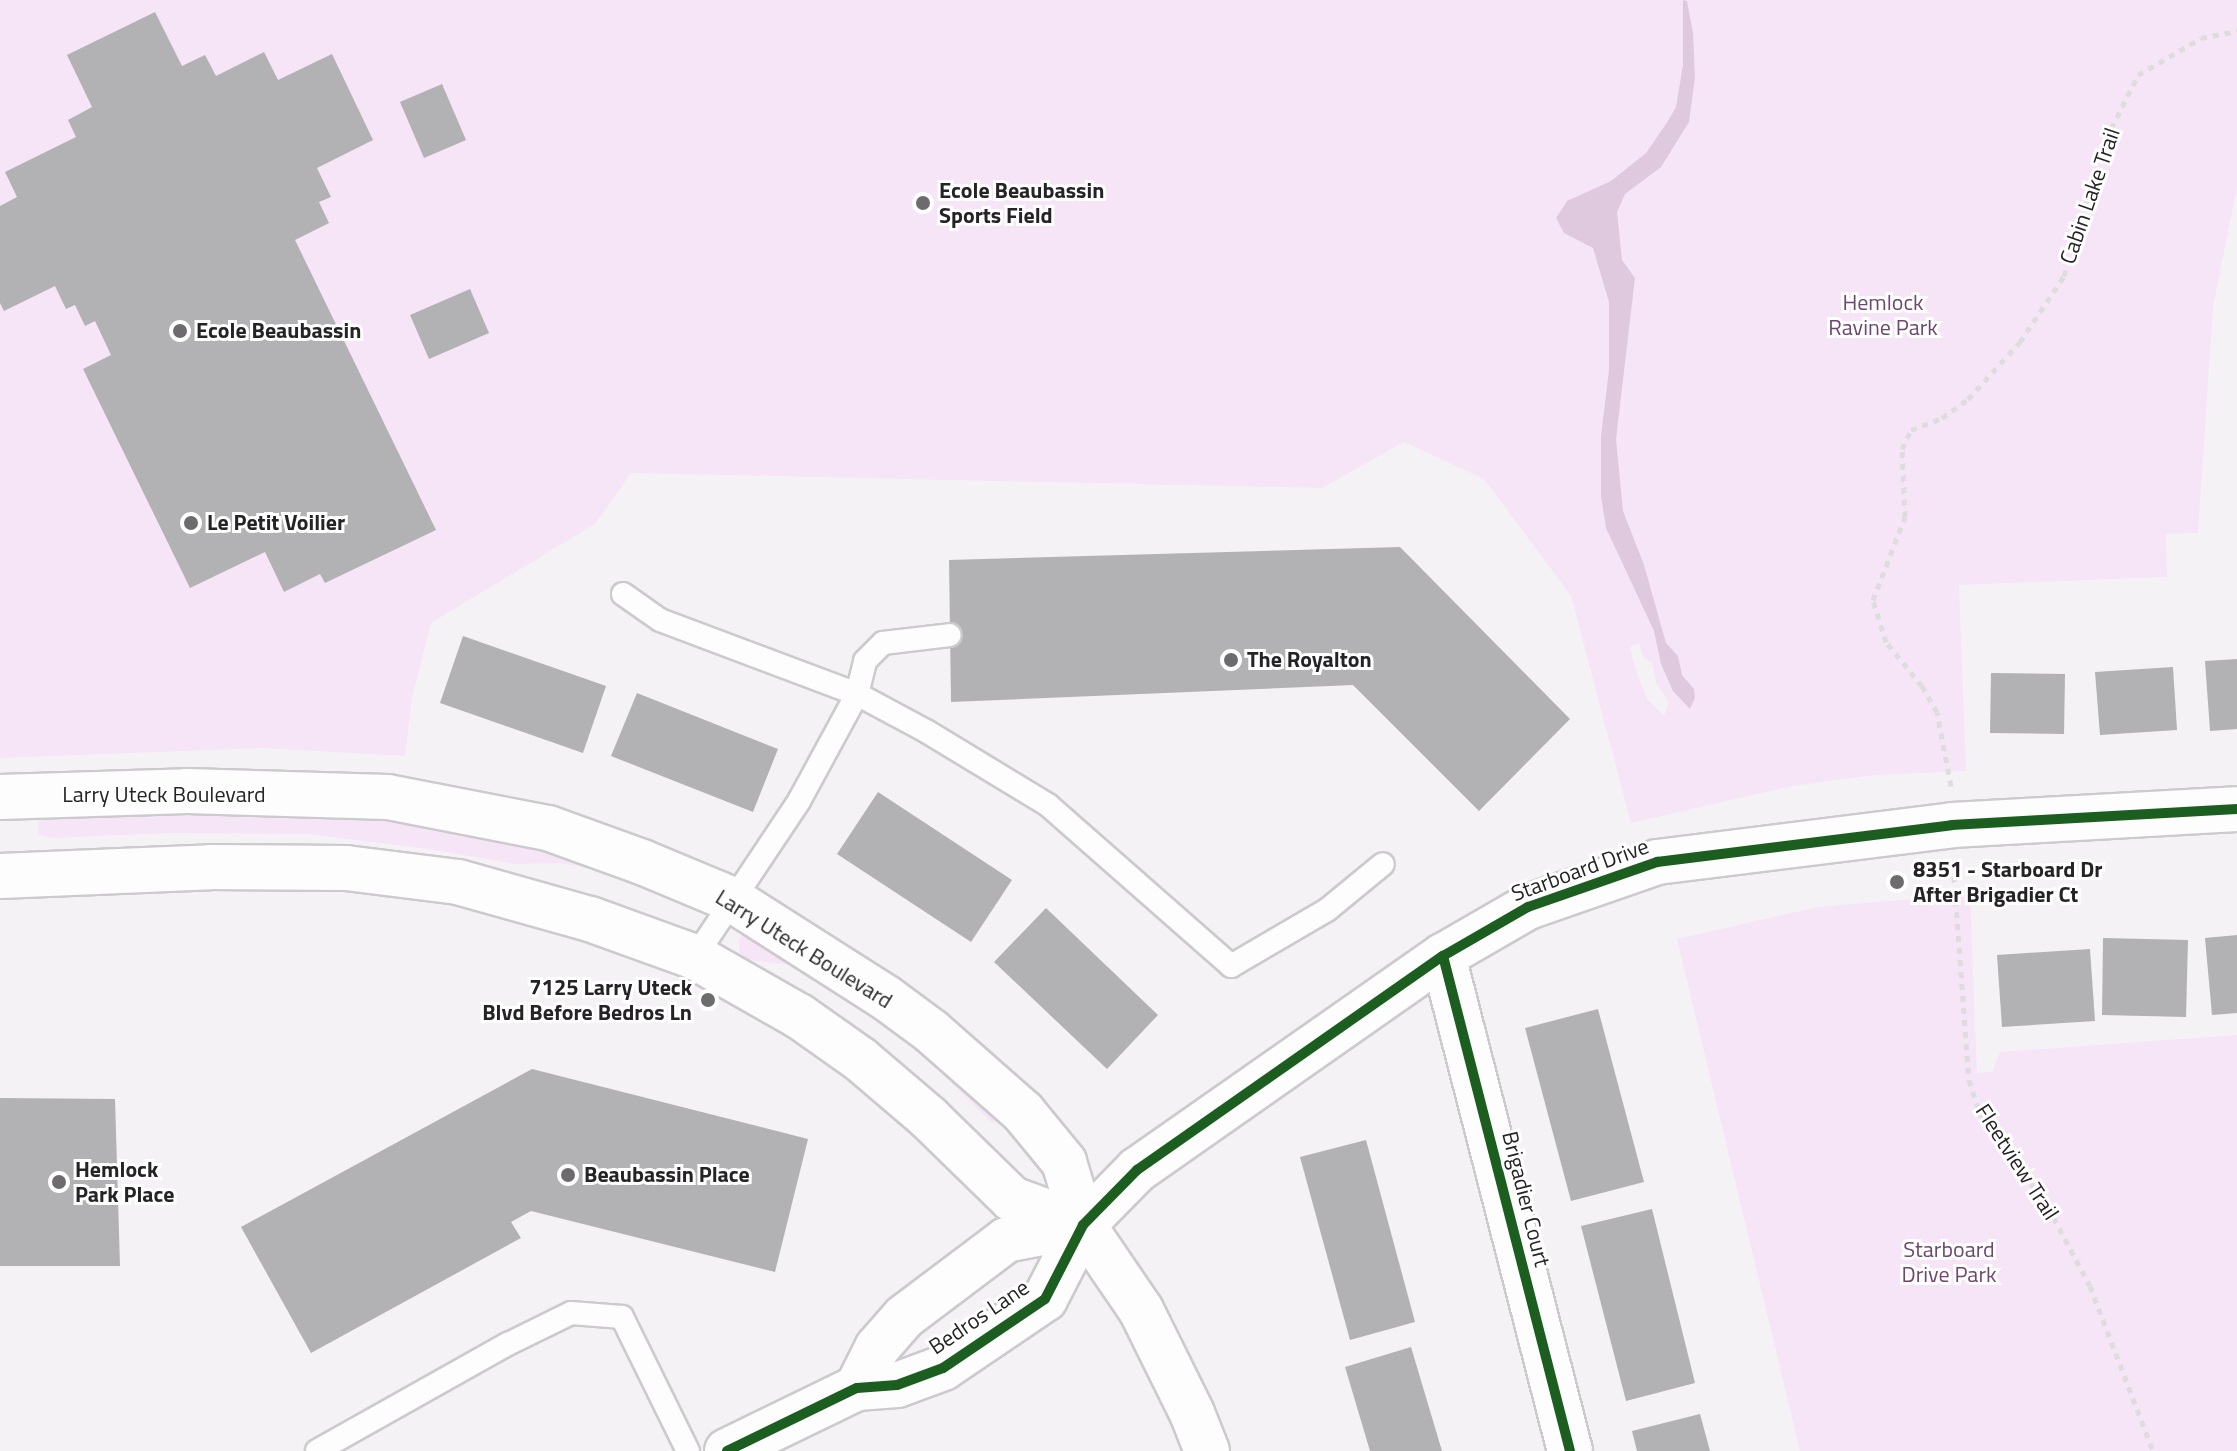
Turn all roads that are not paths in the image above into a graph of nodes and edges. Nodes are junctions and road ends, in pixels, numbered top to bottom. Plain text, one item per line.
1 (623, 594) dead end
2 (950, 635) dead end
3 (857, 694) junction
4 (0, 797) edge
5 (2237, 809) edge
6 (1383, 864) dead end
7 (0, 876) edge
8 (731, 899) junction
9 (1443, 956) junction
10 (695, 957) junction
11 (1083, 1225) junction
12 (857, 1388) junction
13 (317, 1451) edge
14 (688, 1451) edge
15 (727, 1451) edge
16 (1207, 1451) edge
17 (1570, 1451) edge

1 - 3 lane
2 - 3 lane
3 - 6 lane
3 - 8 lane
4 - 8 main road, Larry Uteck Boulevard
5 - 9 main road, Starboard Drive
7 - 10 main road
8 - 10 lane
8 - 11 main road, Larry Uteck Boulevard
9 - 11 main road, Starboard Drive
9 - 17 main road, Brigadier Court
10 - 11 main road
11 - 12 main road, Bedros Lane
11 - 12 main road, Bedros Lane
11 - 16 main road, Larry Uteck Boulevard
12 - 15 main road, Bedros Lane
13 - 14 lane

